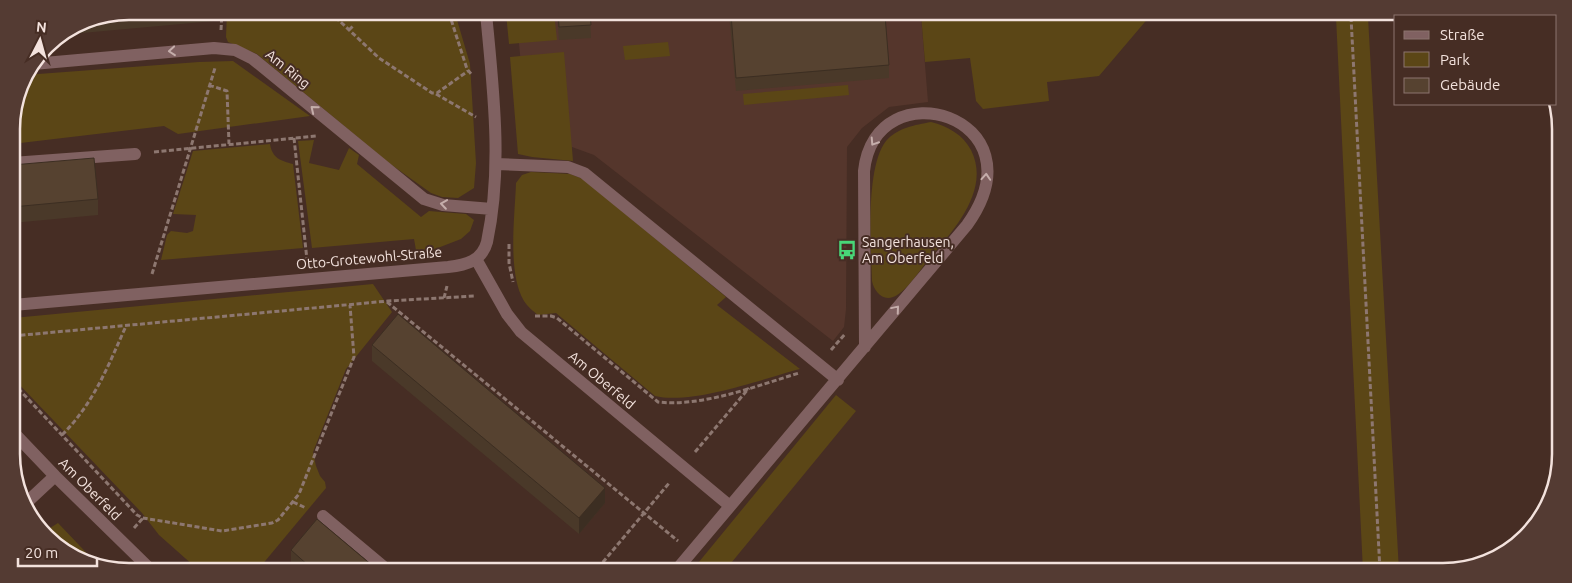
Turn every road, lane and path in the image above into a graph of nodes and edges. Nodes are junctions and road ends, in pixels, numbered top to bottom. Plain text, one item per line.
1 (338, 20) edge
2 (451, 20) edge
3 (487, 20) edge
4 (1351, 20) edge
5 (354, 25) dead end
6 (348, 30) junction
7 (221, 48) junction
8 (65, 61) edge
9 (468, 71) junction
10 (475, 80) dead end
11 (209, 85) junction
12 (435, 93) junction
13 (478, 114) dead end
14 (344, 133) junction
15 (294, 138) junction
16 (229, 144) junction
17 (190, 148) junction
18 (136, 154) joint
19 (20, 162) edge
20 (496, 164) junction
21 (492, 209) junction
22 (509, 240) dead end
23 (476, 260) junction
24 (448, 267) junction
25 (310, 278) junction
26 (514, 283) dead end
27 (149, 292) junction
28 (495, 294) junction
29 (444, 298) junction
30 (386, 301) junction
31 (20, 304) edge
32 (350, 305) junction
33 (530, 314) dead end
34 (126, 326) junction
35 (848, 330) dead end
36 (20, 335) edge
37 (434, 340) junction
38 (430, 346) edge
39 (865, 347) junction
40 (818, 364) junction
41 (838, 380) junction
42 (486, 383) junction
43 (481, 389) edge
44 (20, 390) edge
45 (538, 426) junction
46 (533, 432) edge
47 (62, 435) junction
48 (20, 439) edge
49 (591, 470) junction
50 (55, 476) junction
51 (586, 476) edge
52 (30, 499) edge
53 (730, 506) junction
54 (323, 516) dead end
55 (692, 552) junction
56 (143, 563) edge
57 (379, 563) edge
58 (682, 563) edge
59 (1380, 563) edge

1 - 6 path
2 - 9 path
3 - 20 street
4 - 59 path
5 - 6 path
6 - 12 path
7 -> 8 street, Am Ring
7 - 11 path
14 -> 7 street, Am Ring
9 - 10 path
9 - 12 path
11 - 16 path
11 - 17 path
12 - 13 path
14 - 15 path
21 -> 14 street, Am Ring
15 - 16 path
15 - 25 path
16 - 17 path
17 - 18 path
17 - 27 path
18 - 19 street
20 - 21 street
20 - 40 street
21 - 23 street
22 - 26 path
23 - 24 street, Otto-Grotewohl-Straße
23 - 28 street, Am Oberfeld
24 - 25 street, Otto-Grotewohl-Straße
24 - 29 path
25 - 27 street, Otto-Grotewohl-Straße
27 - 31 street, Otto-Grotewohl-Straße
28 - 29 path
28 - 53 street, Am Oberfeld
29 - 30 path
30 - 32 path
30 - 37 path
32 - 34 path
32 - 47 path
33 - 40 path
34 - 36 path
34 - 47 path
35 - 40 path
37 - 38 path
37 - 42 path
39 -> 39 street
39 - 41 street
40 - 41 street
41 - 53 street
42 - 43 path
42 - 45 path
44 - 47 path
45 - 46 path
45 - 49 path
48 - 50 street, Am Oberfeld
49 - 51 path
49 - 55 path
50 - 52 street
50 - 56 street, Am Oberfeld
53 - 55 street
54 - 57 street
55 - 58 street

